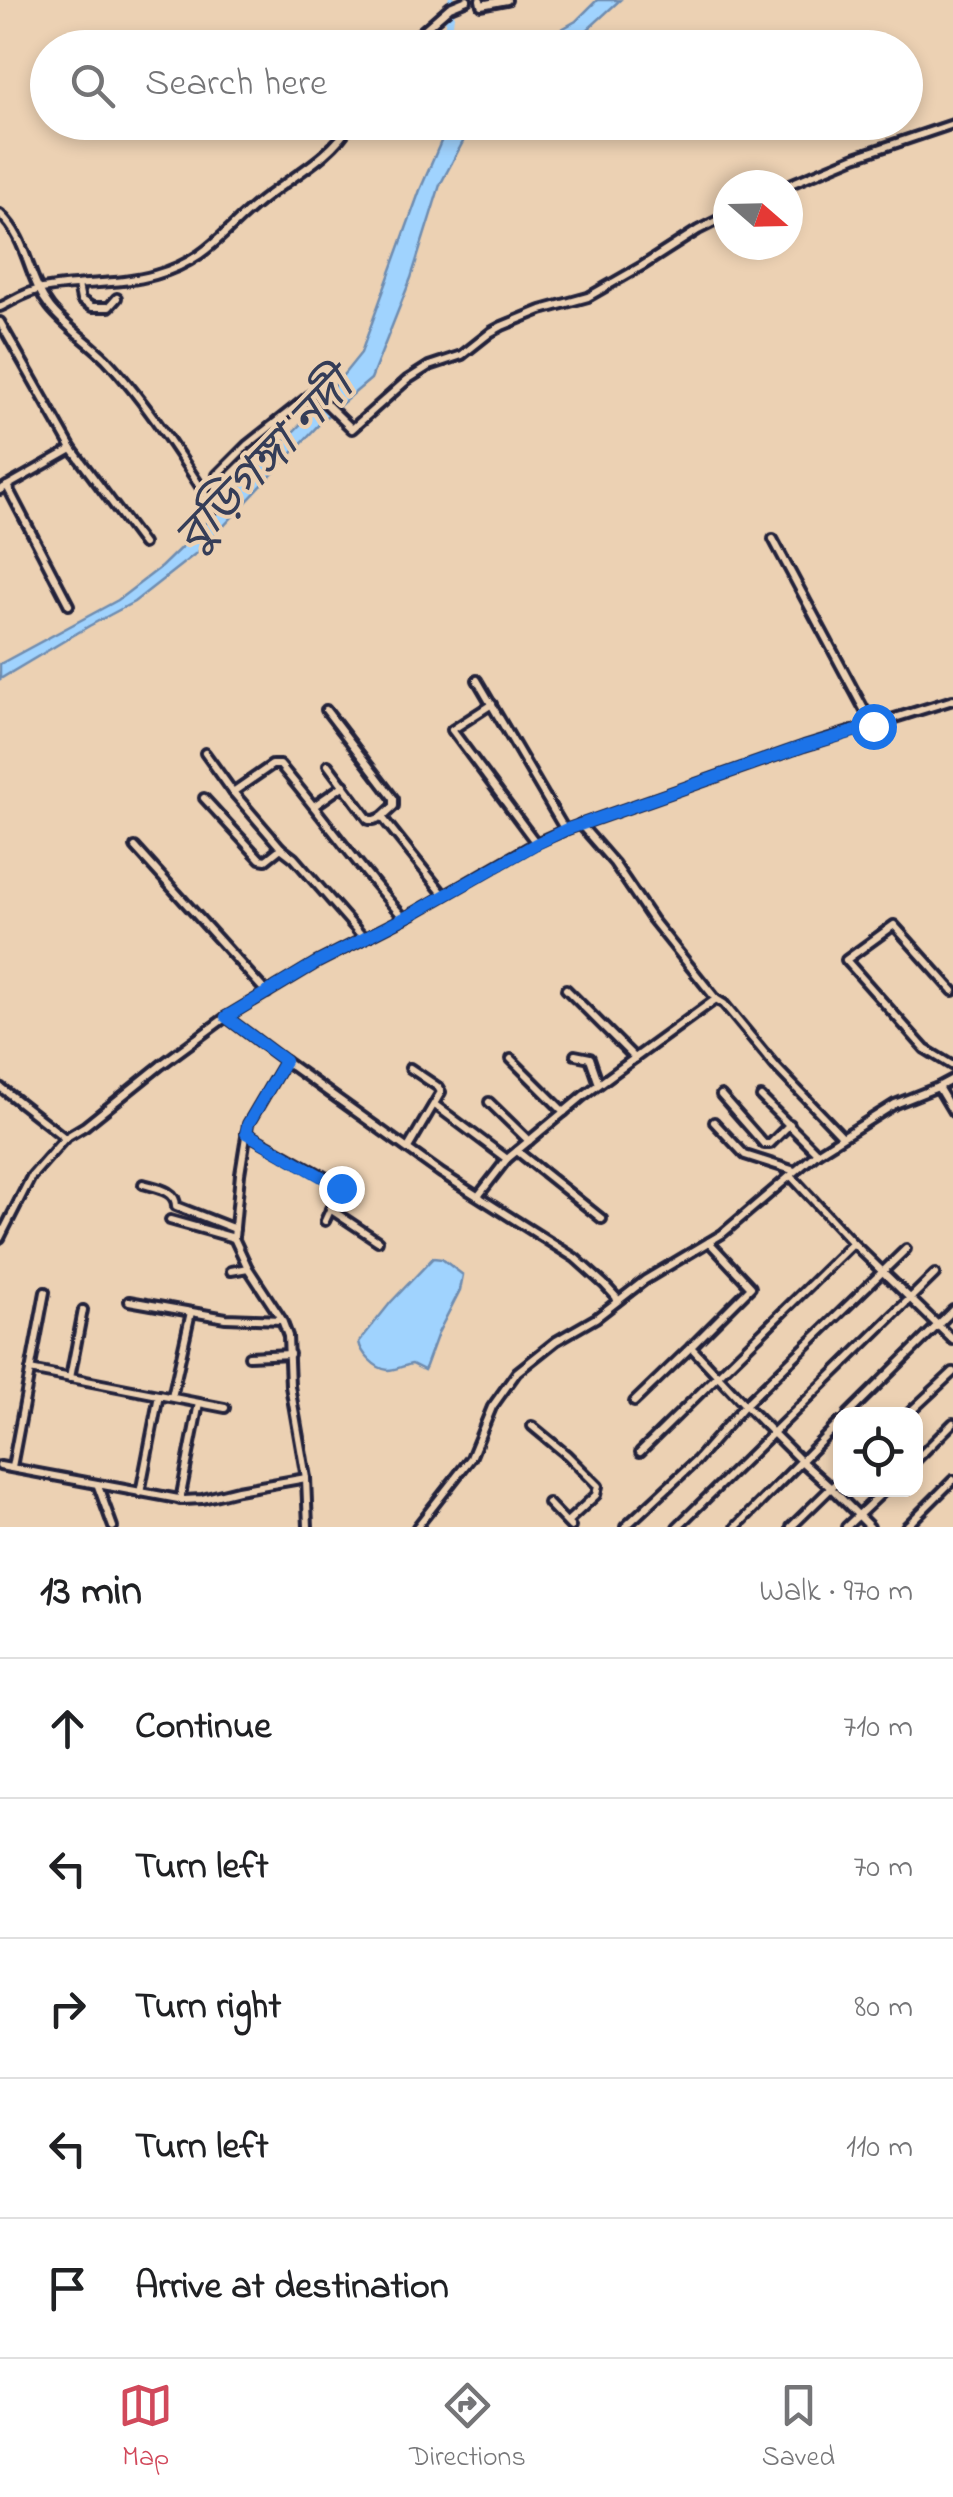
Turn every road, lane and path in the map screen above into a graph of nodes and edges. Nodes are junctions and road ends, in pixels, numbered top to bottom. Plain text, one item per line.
1 (467, 0) edge
2 (480, 0) edge
3 (508, 0) edge
4 (424, 30) edge
5 (953, 124) edge
6 (923, 134) edge
7 (339, 140) edge
8 (905, 140) edge
9 (803, 179) edge
10 (0, 214) edge
11 (713, 222) edge
12 (78, 285) junction
13 (37, 289) junction
14 (118, 298) dead end
15 (0, 308) edge
16 (0, 322) edge
17 (72, 449) junction
18 (4, 488) edge
19 (773, 539) dead end
20 (143, 544) dead end
21 (69, 605) dead end
22 (477, 680) dead end
23 (953, 700) edge
24 (492, 704) junction
25 (326, 710) dead end
26 (873, 726) junction
27 (206, 754) dead end
28 (328, 765) dead end
29 (344, 785) junction
30 (233, 792) junction
31 (204, 798) dead end
32 (314, 806) junction
33 (382, 816) junction
34 (580, 824) junction
35 (565, 830) junction
36 (536, 844) junction
37 (135, 846) dead end
38 (281, 848) junction
39 (444, 894) junction
40 (404, 918) junction
41 (363, 938) junction
42 (566, 989) dead end
43 (953, 991) edge
44 (267, 993) junction
45 (716, 999) junction
46 (226, 1017) junction
47 (575, 1055) dead end
48 (634, 1058) junction
49 (512, 1059) dead end
50 (285, 1061) junction
51 (953, 1066) edge
52 (410, 1068) dead end
53 (953, 1079) edge
54 (599, 1084) junction
55 (0, 1087) edge
56 (938, 1087) junction
57 (721, 1095) dead end
58 (762, 1097) dead end
59 (489, 1102) dead end
60 (435, 1105) junction
61 (564, 1112) junction
62 (953, 1112) edge
63 (714, 1122) dead end
64 (790, 1124) junction
65 (246, 1133) junction
66 (842, 1136) junction
67 (65, 1138) junction
68 (528, 1141) junction
69 (408, 1148) junction
70 (517, 1151) junction
71 (817, 1152) junction
72 (507, 1158) junction
73 (793, 1174) junction
74 (143, 1184) dead end
75 (479, 1194) junction
76 (330, 1209) junction
77 (602, 1219) dead end
78 (170, 1220) dead end
79 (326, 1221) dead end
80 (235, 1233) junction
81 (0, 1238) edge
82 (378, 1242) dead end
83 (709, 1242) junction
84 (853, 1243) junction
85 (906, 1249) dead end
86 (248, 1268) junction
87 (231, 1272) dead end
88 (882, 1272) junction
89 (935, 1274) dead end
90 (45, 1292) dead end
91 (909, 1299) junction
92 (129, 1301) dead end
93 (617, 1302) junction
94 (83, 1310) dead end
95 (953, 1310) edge
96 (191, 1312) junction
97 (282, 1320) junction
98 (938, 1325) junction
99 (953, 1340) edge
100 (690, 1347) junction
101 (290, 1354) junction
102 (249, 1356) dead end
103 (30, 1370) junction
104 (953, 1372) edge
105 (718, 1375) junction
106 (70, 1378) junction
107 (159, 1395) junction
108 (172, 1397) junction
109 (634, 1402) dead end
110 (199, 1403) junction
111 (745, 1405) junction
112 (855, 1407) edge
113 (916, 1407) edge
114 (225, 1408) dead end
115 (953, 1423) edge
116 (532, 1426) dead end
117 (833, 1429) edge
118 (773, 1432) junction
119 (640, 1452) dead end
120 (923, 1453) edge
121 (801, 1461) junction
122 (0, 1466) edge
123 (12, 1468) junction
124 (306, 1478) junction
125 (953, 1480) edge
126 (98, 1485) junction
127 (832, 1488) junction
128 (140, 1493) junction
129 (877, 1497) edge
130 (180, 1500) junction
131 (548, 1503) dead end
132 (858, 1515) junction
133 (569, 1525) edge
134 (113, 1527) edge
135 (308, 1527) edge
136 (417, 1527) edge
137 (625, 1527) edge
138 (677, 1527) edge
139 (736, 1527) edge
140 (791, 1527) edge
141 (846, 1527) edge
142 (870, 1527) edge
143 (906, 1527) edge

1 - 4 street
2 - 3 street
5 - 6 street
7 - 12 street
8 - 9 street
10 - 13 street
11 - 13 street
12 - 13 street
12 - 14 street
13 - 15 street
16 - 17 street
17 - 18 street
17 - 20 street
18 - 21 street
19 - 26 street
22 - 24 street
23 - 26 street
24 - 35 street
24 - 36 street
25 - 33 street
26 - 34 street
27 - 30 street
28 - 29 street
29 - 32 street
29 - 33 street
30 - 32 street
30 - 38 street
31 - 38 street
32 - 40 street
33 - 39 street
34 - 35 street
34 - 45 street
35 - 36 street
36 - 39 street
37 - 44 street
38 - 41 street
39 - 40 street
40 - 41 street
41 - 44 street
42 - 48 street
43 - 51 street
44 - 46 street
45 - 48 street
45 - 66 street
46 - 50 street
46 - 67 street
47 - 54 street
48 - 54 street
49 - 61 street
50 - 65 street
50 - 69 street
52 - 60 street
53 - 56 street
54 - 61 street
55 - 67 street
56 - 62 street
56 - 66 street
57 - 64 street
58 - 64 street
59 - 68 street
60 - 69 street
60 - 72 street
61 - 68 street
63 - 73 street
64 - 71 street
65 - 76 street
65 - 80 street
66 - 71 street
67 - 81 street
68 - 70 street
69 - 75 street
70 - 72 street
70 - 77 street
71 - 73 street
72 - 75 street
73 - 83 street
73 - 84 street
74 - 80 street
75 - 93 street
76 - 79 street
76 - 82 street
78 - 80 street
80 - 86 street
83 - 93 street
83 - 100 street
84 - 88 street
84 - 105 street
85 - 88 street
86 - 87 street
86 - 97 street
88 - 91 street
88 - 111 street
89 - 91 street
90 - 103 street
91 - 98 street
91 - 118 street
92 - 96 street
93 - 136 street
94 - 106 street
95 - 98 street
96 - 97 street
96 - 108 street
97 - 101 street
98 - 99 street
98 - 112 street
100 - 105 street
100 - 109 street
101 - 102 street
101 - 124 street
103 - 106 street
103 - 123 street
104 - 113 street
105 - 111 street
105 - 119 street
106 - 107 street
107 - 108 street
107 - 128 street
108 - 110 street
110 - 114 street
110 - 130 street
111 - 118 street
111 - 137 street
115 - 120 street
116 - 133 street
117 - 121 street
118 - 121 street
118 - 138 street
121 - 127 street
121 - 139 street
122 - 123 street
123 - 126 street
124 - 130 street
124 - 135 street
125 - 143 street
126 - 128 street
126 - 134 street
127 - 132 street
127 - 140 street
128 - 130 street
129 - 132 street
131 - 133 street
132 - 141 street
132 - 142 street

